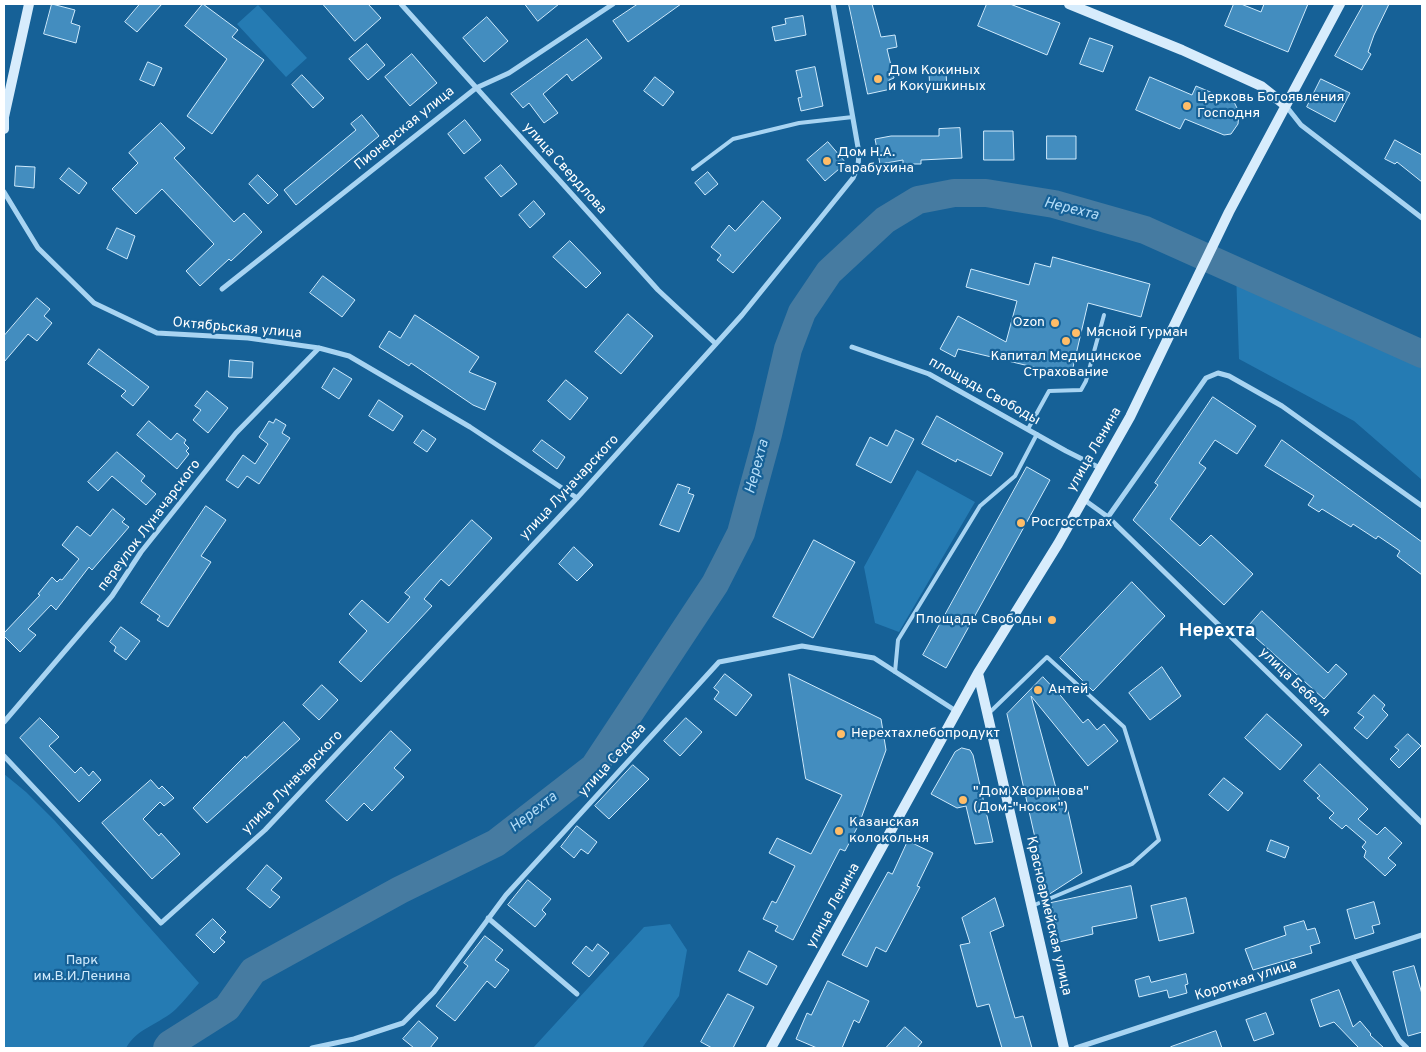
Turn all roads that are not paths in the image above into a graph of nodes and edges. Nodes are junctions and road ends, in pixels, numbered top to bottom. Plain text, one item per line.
1 (29, 4) edge
2 (401, 4) edge
3 (613, 4) edge
4 (833, 4) edge
5 (1069, 4) edge
6 (1340, 4) edge
7 (476, 88) junction
8 (1285, 106) junction
9 (4, 117) edge
10 (853, 117) junction
11 (4, 130) edge
12 (693, 169) dead end
13 (4, 192) edge
14 (1422, 218) edge
15 (222, 289) dead end
16 (1104, 316) dead end
17 (716, 344) junction
18 (852, 347) dead end
19 (319, 348) junction
20 (1028, 429) junction
21 (1037, 434) junction
22 (1100, 468) junction
23 (577, 498) junction
24 (1083, 499) junction
25 (1422, 506) edge
26 (1108, 517) junction
27 (895, 672) junction
28 (978, 673) junction
29 (956, 711) junction
30 (988, 715) junction
31 (4, 722) edge
32 (4, 756) edge
33 (1422, 823) edge
34 (1032, 906) junction
35 (488, 918) junction
36 (1422, 935) edge
37 (1352, 958) junction
38 (577, 994) dead end
39 (312, 1048) edge
40 (771, 1048) edge
41 (1064, 1048) edge
42 (1076, 1048) edge
43 (1407, 1048) edge

1 - 9 main road
2 - 7 street, улица Свердлова
3 - 7 street, Пионерская улица
4 - 10 street, улица Луначарского
5 - 8 main road
6 - 8 main road
7 - 15 street, Пионерская улица
7 - 17 street, улица Свердлова
8 - 14 street
8 - 22 main road, улица Ленина
9 - 11 main road
10 - 12 lane
10 - 17 street, улица Луначарского
13 - 19 street, Октябрьская улица
16 - 20 lane
17 - 23 street, улица Луначарского
18 - 20 street, площадь Свободы
19 - 23 street, Октябрьская улица
19 - 31 street, переулок Луначарского
20 - 21 street, площадь Свободы
21 - 22 street, площадь Свободы
21 - 27 lane
22 - 24 main road, улица Ленина
23 - 32 street, улица Луначарского
24 - 26 street, улица Бебеля
24 - 28 main road, улица Ленина
25 - 26 street
26 - 33 street, улица Бебеля
27 - 29 street, улица Седова
27 - 35 street, улица Седова
28 - 29 main road, улица Ленина
28 - 30 main road, Красноармейская улица
29 - 40 main road, улица Ленина
30 - 34 main road, Красноармейская улица
30 - 34 lane
34 - 41 main road, Красноармейская улица
35 - 38 street
35 - 39 street, улица Седова
36 - 37 street, Короткая улица
37 - 42 street, Короткая улица
37 - 43 street

